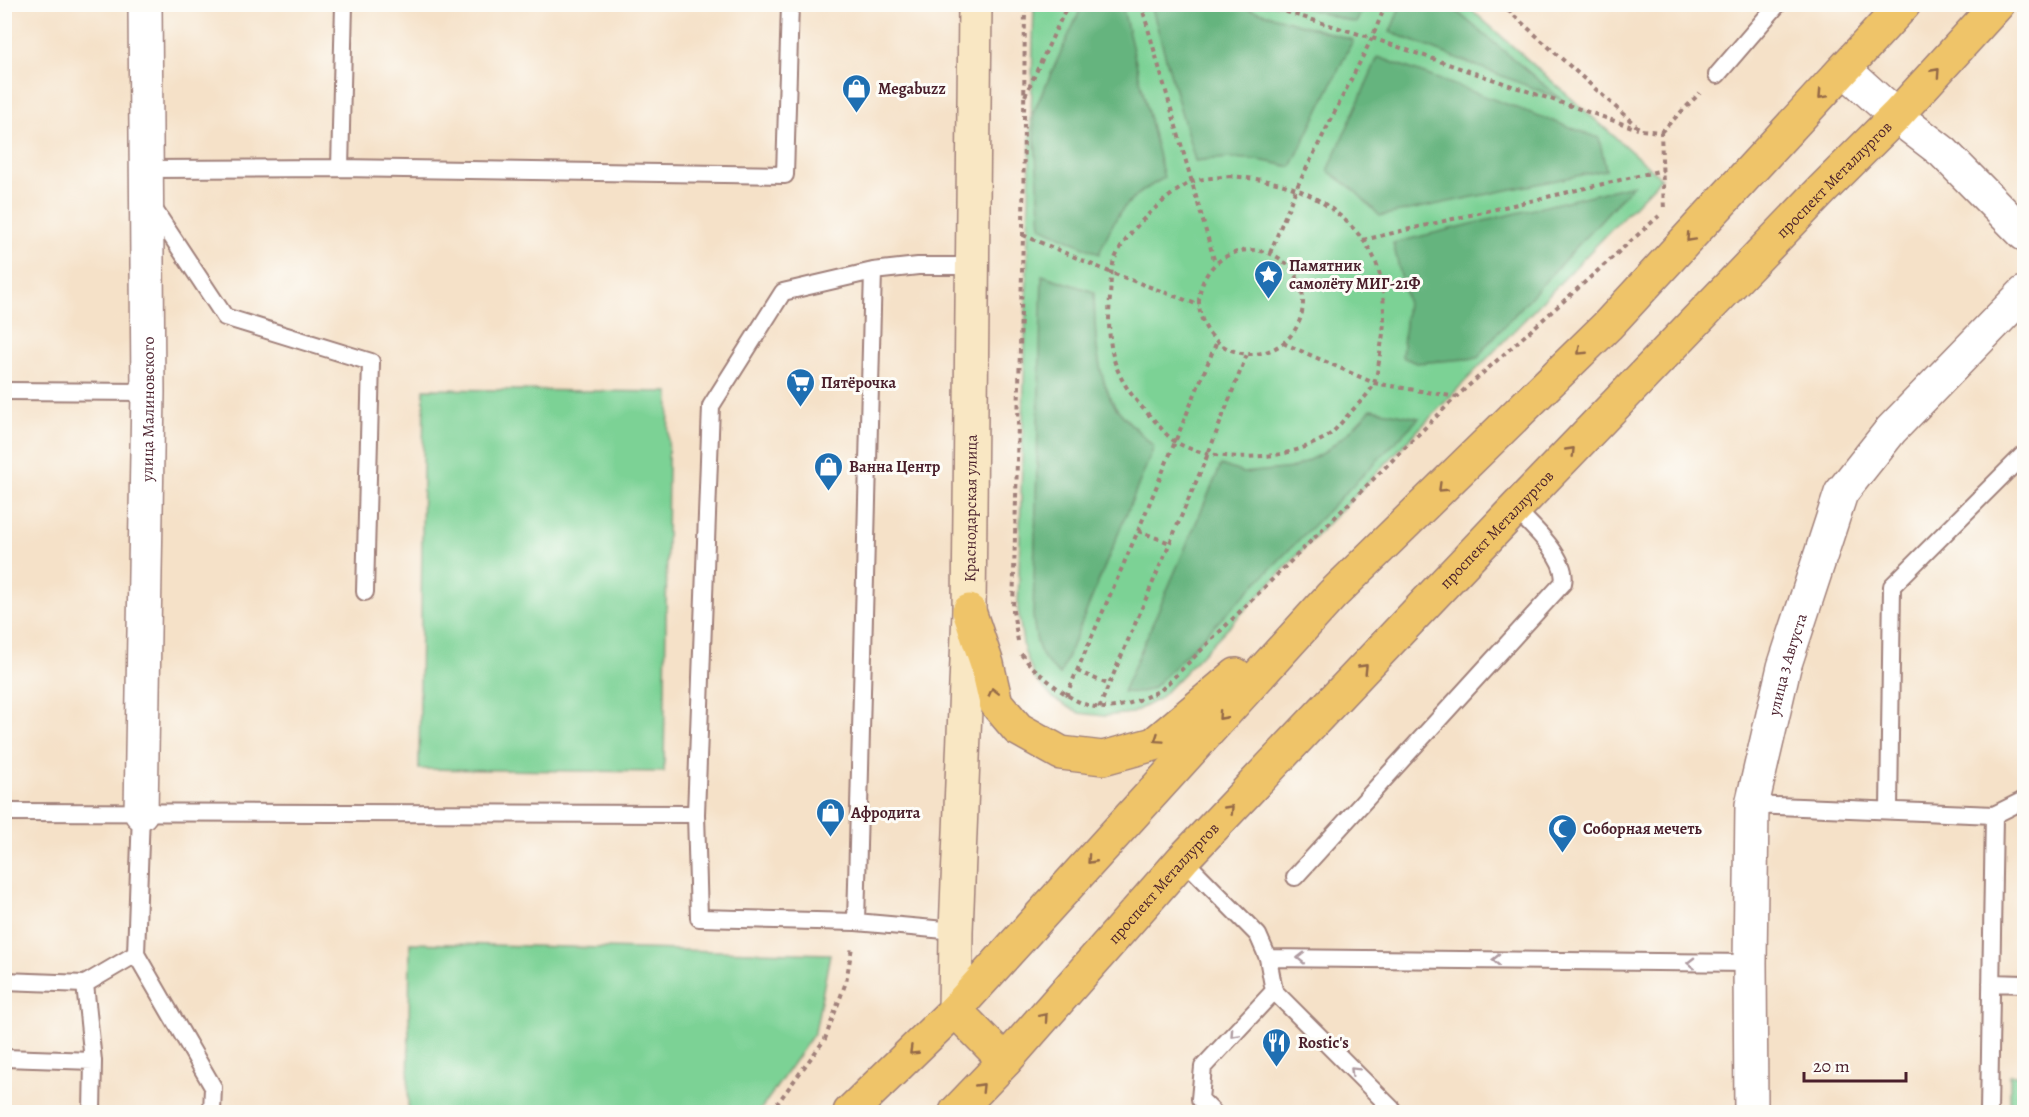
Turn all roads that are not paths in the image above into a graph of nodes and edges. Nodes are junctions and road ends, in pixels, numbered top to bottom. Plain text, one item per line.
1 (145, 4) edge
2 (344, 4) edge
3 (790, 4) edge
4 (975, 4) edge
5 (1778, 4) edge
6 (1904, 4) edge
7 (1998, 4) edge
8 (1845, 70) junction
9 (1717, 75) road end
10 (1896, 116) junction
11 (340, 168) junction
12 (145, 183) junction
13 (2025, 234) edge
14 (973, 266) junction
15 (873, 271) junction
16 (2025, 293) edge
17 (4, 391) edge
18 (148, 392) junction
19 (2025, 454) edge
20 (1515, 509) junction
21 (365, 592) dead end
22 (1332, 595) junction
23 (969, 611) junction
24 (2025, 800) edge
25 (1752, 805) junction
26 (1889, 810) junction
27 (4, 812) edge
28 (141, 813) junction
29 (696, 814) junction
30 (1994, 815) junction
31 (1183, 859) junction
32 (1295, 877) dead end
33 (856, 922) junction
34 (956, 931) junction
35 (136, 954) junction
36 (1268, 958) junction
37 (1750, 963) junction
38 (4, 981) edge
39 (1991, 983) junction
40 (85, 984) junction
41 (2025, 984) edge
42 (1274, 991) junction
43 (955, 1010) junction
44 (4, 1058) edge
45 (93, 1061) junction
46 (1005, 1061) junction
47 (92, 1113) edge
48 (212, 1113) edge
49 (850, 1113) edge
50 (956, 1113) edge
51 (1213, 1113) edge
52 (1388, 1113) edge
53 (1751, 1113) edge
54 (1989, 1113) edge

1 - 12 street, улица Малиновского
2 - 11 lane
3 - 11 lane
4 - 14 main road, Краснодарская улица
5 - 9 lane
6 - 8 main road
10 -> 7 main road, проспект Металлургов
8 - 10 street
8 -> 22 main road
10 - 13 street
20 -> 10 main road, проспект Металлургов
11 - 12 lane
12 - 18 street, улица Малиновского
12 - 21 lane
14 - 15 lane
14 - 23 main road, Краснодарская улица
15 - 29 lane
15 - 33 lane
16 - 25 street, улица 3 Августа
17 - 18 lane
18 - 28 street, улица Малиновского
19 - 26 lane
31 -> 20 main road, проспект Металлургов
20 - 32 lane
22 -> 23 main road
22 -> 43 main road
23 - 34 main road, Краснодарская улица
24 - 30 lane
25 - 26 lane
25 - 37 street, улица 3 Августа
26 - 30 lane
27 - 28 lane
28 - 29 lane
28 - 35 lane
29 - 33 lane
30 - 39 lane
31 - 36 lane
46 -> 31 main road, проспект Металлургов
33 - 34 lane
34 - 43 main road, Краснодарская улица
35 - 40 lane
35 - 48 lane
37 -> 36 lane
36 - 42 lane
37 - 53 street, улица 3 Августа
38 - 40 lane
39 - 41 lane
39 - 54 lane
40 - 45 lane
42 -> 51 lane
52 -> 42 lane
43 - 46 main road
43 -> 49 main road
44 - 45 lane
45 - 47 lane
50 -> 46 main road, проспект Металлургов

